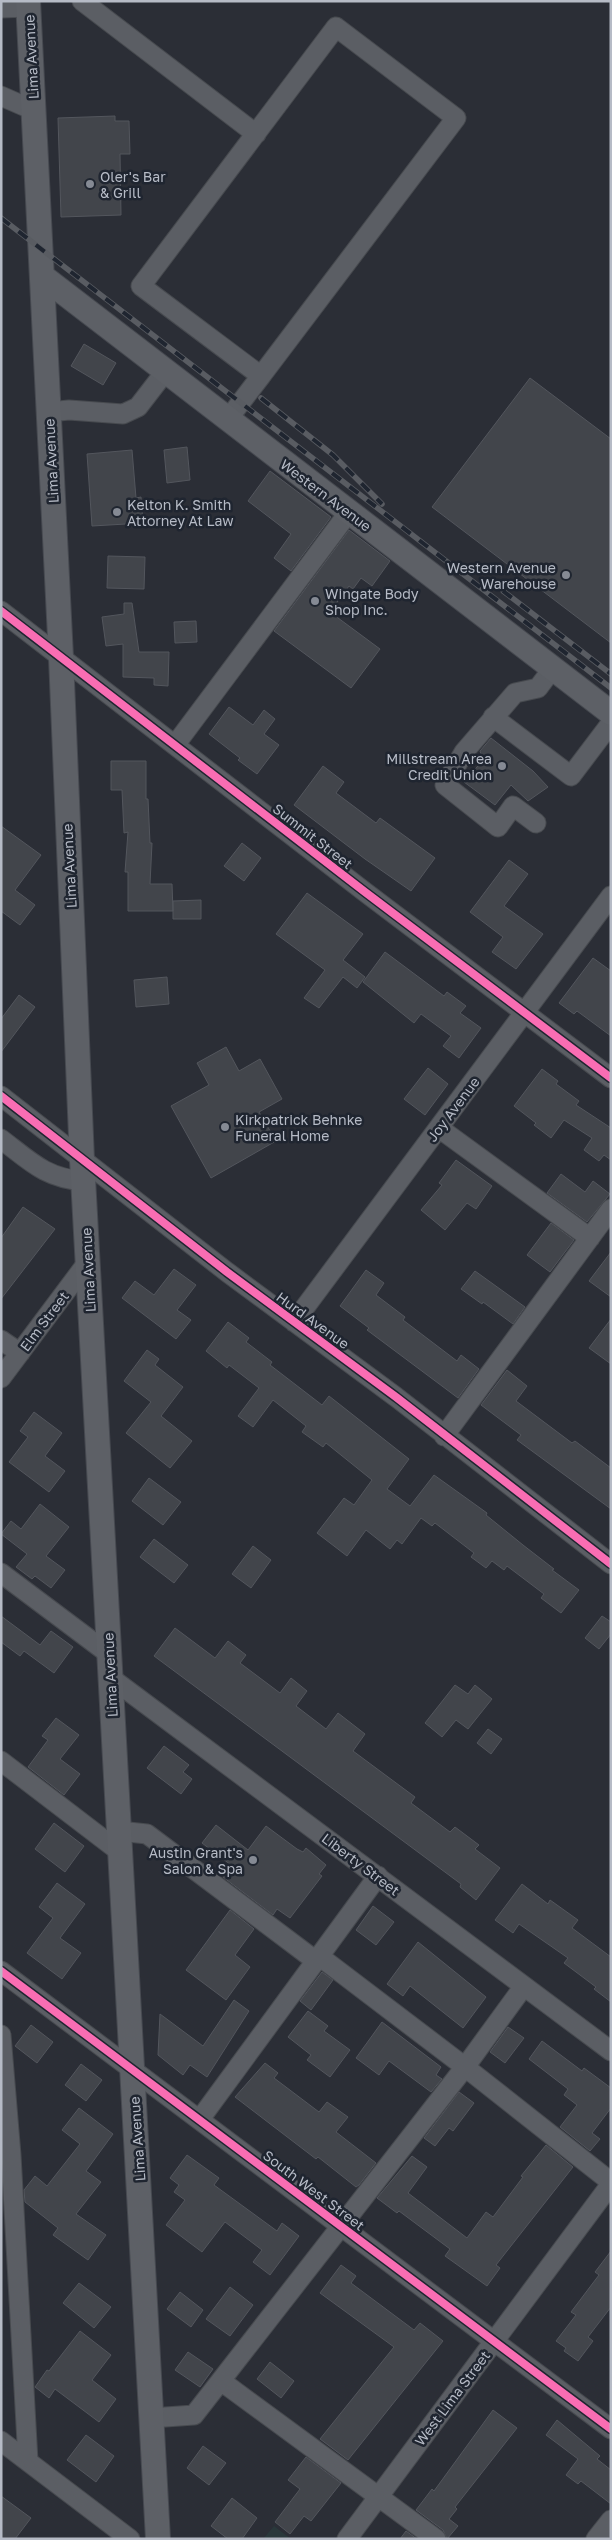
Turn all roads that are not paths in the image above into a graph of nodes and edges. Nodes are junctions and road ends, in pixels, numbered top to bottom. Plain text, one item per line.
1 (82, 1) edge
2 (28, 4) edge
3 (1, 8) edge
4 (1, 96) edge
5 (33, 110) junction
6 (256, 134) junction
7 (42, 276) junction
8 (165, 372) junction
9 (261, 376) junction
10 (49, 412) junction
11 (228, 419) junction
12 (349, 512) junction
13 (1, 611) edge
14 (61, 657) junction
15 (553, 668) junction
16 (611, 712) edge
17 (493, 717) junction
18 (606, 729) edge
19 (175, 745) junction
20 (536, 823) dead end
21 (611, 896) edge
22 (525, 1012) junction
23 (611, 1078) edge
24 (1, 1096) edge
25 (439, 1128) junction
26 (1, 1139) edge
27 (82, 1170) junction
28 (611, 1209) edge
29 (590, 1238) junction
30 (87, 1264) junction
31 (294, 1322) junction
32 (1, 1340) edge
33 (20, 1353) junction
34 (1, 1378) edge
35 (444, 1436) junction
36 (611, 1564) edge
37 (1, 1573) edge
38 (109, 1654) junction
39 (111, 1678) junction
40 (1, 1761) edge
41 (120, 1841) junction
42 (378, 1876) junction
43 (317, 1959) junction
44 (1, 1971) edge
45 (524, 1986) junction
46 (1, 2035) edge
47 (611, 2051) edge
48 (465, 2066) junction
49 (132, 2068) junction
50 (200, 2119) junction
51 (611, 2183) edge
52 (342, 2226) junction
53 (494, 2342) junction
54 (221, 2381) junction
55 (151, 2418) junction
56 (611, 2429) edge
57 (1, 2441) edge
58 (28, 2461) junction
59 (378, 2497) junction
60 (611, 2520) edge
61 (130, 2539) edge
62 (158, 2539) edge
63 (347, 2539) edge
64 (436, 2539) edge
65 (596, 2539) edge

1 - 6 street
2 - 3 street
2 - 5 main road, Lima Avenue
4 - 5 street
5 - 7 main road, Lima Avenue
6 - 9 street
6 - 9 street
7 - 8 main road, Western Avenue
7 - 10 main road, Lima Avenue
8 - 10 street
8 - 11 main road, Western Avenue
9 - 11 street
10 - 14 main road, Lima Avenue
11 - 12 main road, Western Avenue
12 - 15 main road, Western Avenue
12 - 19 street
13 - 14 street, Summit Street
14 - 19 street, Summit Street
14 - 27 main road, Lima Avenue
15 - 16 main road, Western Avenue
15 - 17 street
17 - 18 street
17 - 20 street
19 - 22 street, Summit Street
21 - 22 street, Joy Avenue
22 - 23 street, Summit Street
22 - 25 street, Joy Avenue
24 - 27 street, Hurd Avenue
25 - 29 street
25 - 31 street, Joy Avenue
26 - 27 street
27 - 30 main road, Lima Avenue
27 - 31 street, Hurd Avenue
28 - 29 street
29 - 35 street
30 - 33 street, Elm Street
30 - 38 main road, Lima Avenue
31 - 35 street, Hurd Avenue
32 - 33 street
33 - 34 street, Elm Street
35 - 36 street, Hurd Avenue
37 - 38 street
38 - 39 main road, Lima Avenue
39 - 41 main road, Lima Avenue
39 - 42 street, Liberty Street
40 - 41 street
41 - 43 street
41 - 49 main road, Lima Avenue
42 - 43 street
42 - 45 street, Liberty Street
43 - 48 street
43 - 50 street
44 - 49 street, South West Street
45 - 47 street, Liberty Street
45 - 48 street
46 - 58 street
48 - 51 street
48 - 52 street
49 - 50 street, South West Street
49 - 55 main road, Lima Avenue
50 - 52 street, South West Street
51 - 53 street, West Lima Street
52 - 53 street, South West Street
52 - 54 street
53 - 56 street, South West Street
53 - 59 street, West Lima Street
54 - 55 street
54 - 59 street
55 - 62 main road, Lima Avenue
57 - 58 street
58 - 61 street
59 - 63 street, West Lima Street
59 - 64 street
60 - 65 street

